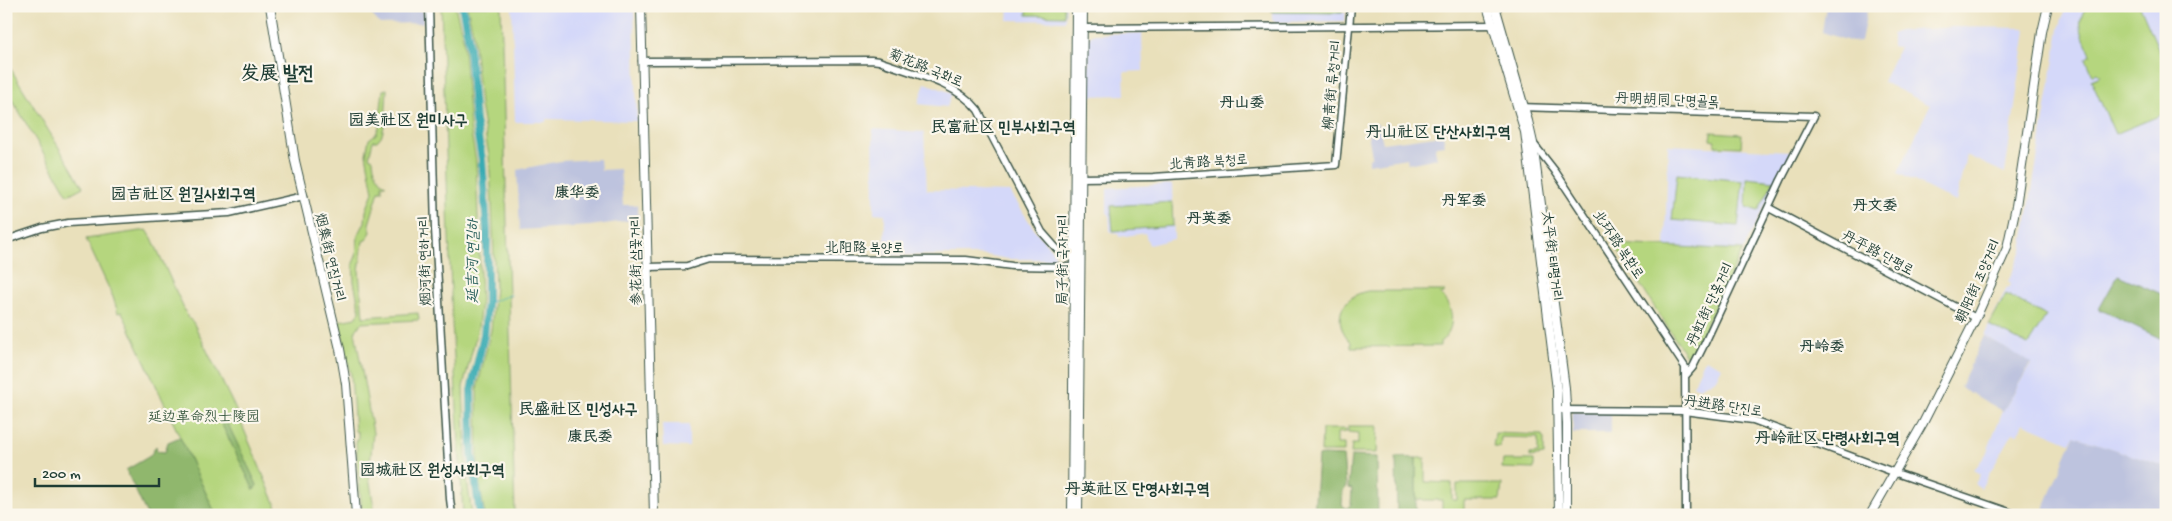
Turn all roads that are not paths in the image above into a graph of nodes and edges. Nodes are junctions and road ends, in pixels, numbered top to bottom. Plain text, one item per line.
1 (270, 6) edge
2 (428, 6) edge
3 (641, 6) edge
4 (645, 6) edge
5 (1076, 6) edge
6 (1084, 6) edge
7 (1351, 6) edge
8 (1487, 6) edge
9 (1495, 6) edge
10 (2048, 6) edge
11 (1497, 25) junction
12 (1349, 26) junction
13 (1079, 28) junction
14 (644, 61) junction
15 (1521, 107) junction
16 (1814, 116) joint
17 (1525, 132) junction
18 (1533, 143) junction
19 (1336, 165) joint
20 (1081, 178) junction
21 (304, 196) junction
22 (1768, 208) junction
23 (6, 240) edge
24 (1076, 263) junction
25 (650, 267) junction
26 (1976, 318) junction
27 (1687, 374) junction
28 (1562, 410) junction
29 (1684, 411) junction
30 (1896, 473) junction
31 (356, 515) edge
32 (452, 515) edge
33 (654, 515) edge
34 (658, 515) edge
35 (1072, 515) edge
36 (1078, 515) edge
37 (1559, 515) edge
38 (1567, 515) edge
39 (1686, 515) edge
40 (1870, 515) edge
41 (2018, 515) edge

1 - 21 main road, 烟集街 연집거리
2 - 32 street, 烟河街 연하거리
3 - 14 main road, 参花街 삼꽃거리
4 - 14 main road, 参花街 삼꽃거리
5 - 13 main road, 局子街 국자거리
6 - 13 main road, 局子街 국자거리
7 - 12 street, 柳青街 류청거리
8 - 11 main road, 太平街 태평거리
9 - 11 main road, 太平街 태평거리
10 - 26 main road, 朝阳街 조양거리
11 - 12 street
11 - 15 main road, 太平街 태평거리
12 - 13 street
12 - 19 street, 柳青街 류청거리
13 - 20 main road, 局子街 국자거리
13 - 24 main road, 局子街 국자거리
14 - 24 street, 菊花路 국화로
14 - 25 main road, 参花街 삼꽃거리
15 - 16 street, 丹明胡同 단명골목
15 - 17 main road, 太平街 태평거리
15 - 18 main road, 太平街 태평거리
16 - 22 street, 丹虹街 단홍거리
17 - 18 street, 北环路 북환로
17 - 28 main road, 太平街 태평거리
18 - 27 street, 北环路 북환로
18 - 28 main road, 太平街 태평거리
19 - 20 street, 北青路 북청로
20 - 24 main road, 局子街 국자거리
21 - 23 street
21 - 31 main road, 烟集街 연집거리
22 - 26 street, 丹平路 단평로
22 - 27 street, 丹虹街 단홍거리
24 - 25 street, 北阳路 북양로
24 - 35 main road, 局子街 국자거리
24 - 36 main road, 局子街 국자거리
25 - 33 main road, 参花街 삼꽃거리
25 - 34 main road, 参花街 삼꽃거리
26 - 30 main road, 朝阳街 조양거리
27 - 29 street, 丹虹街 단홍거리
28 - 29 street, 丹进路 단진로
28 - 37 main road, 太平街 태평거리
28 - 38 main road, 太平街 태평거리
29 - 30 street, 丹进路 단진로
29 - 39 street, 丹虹街 단홍거리
30 - 40 main road, 朝阳街 조양거리
30 - 41 street, 丹进路 단진로

